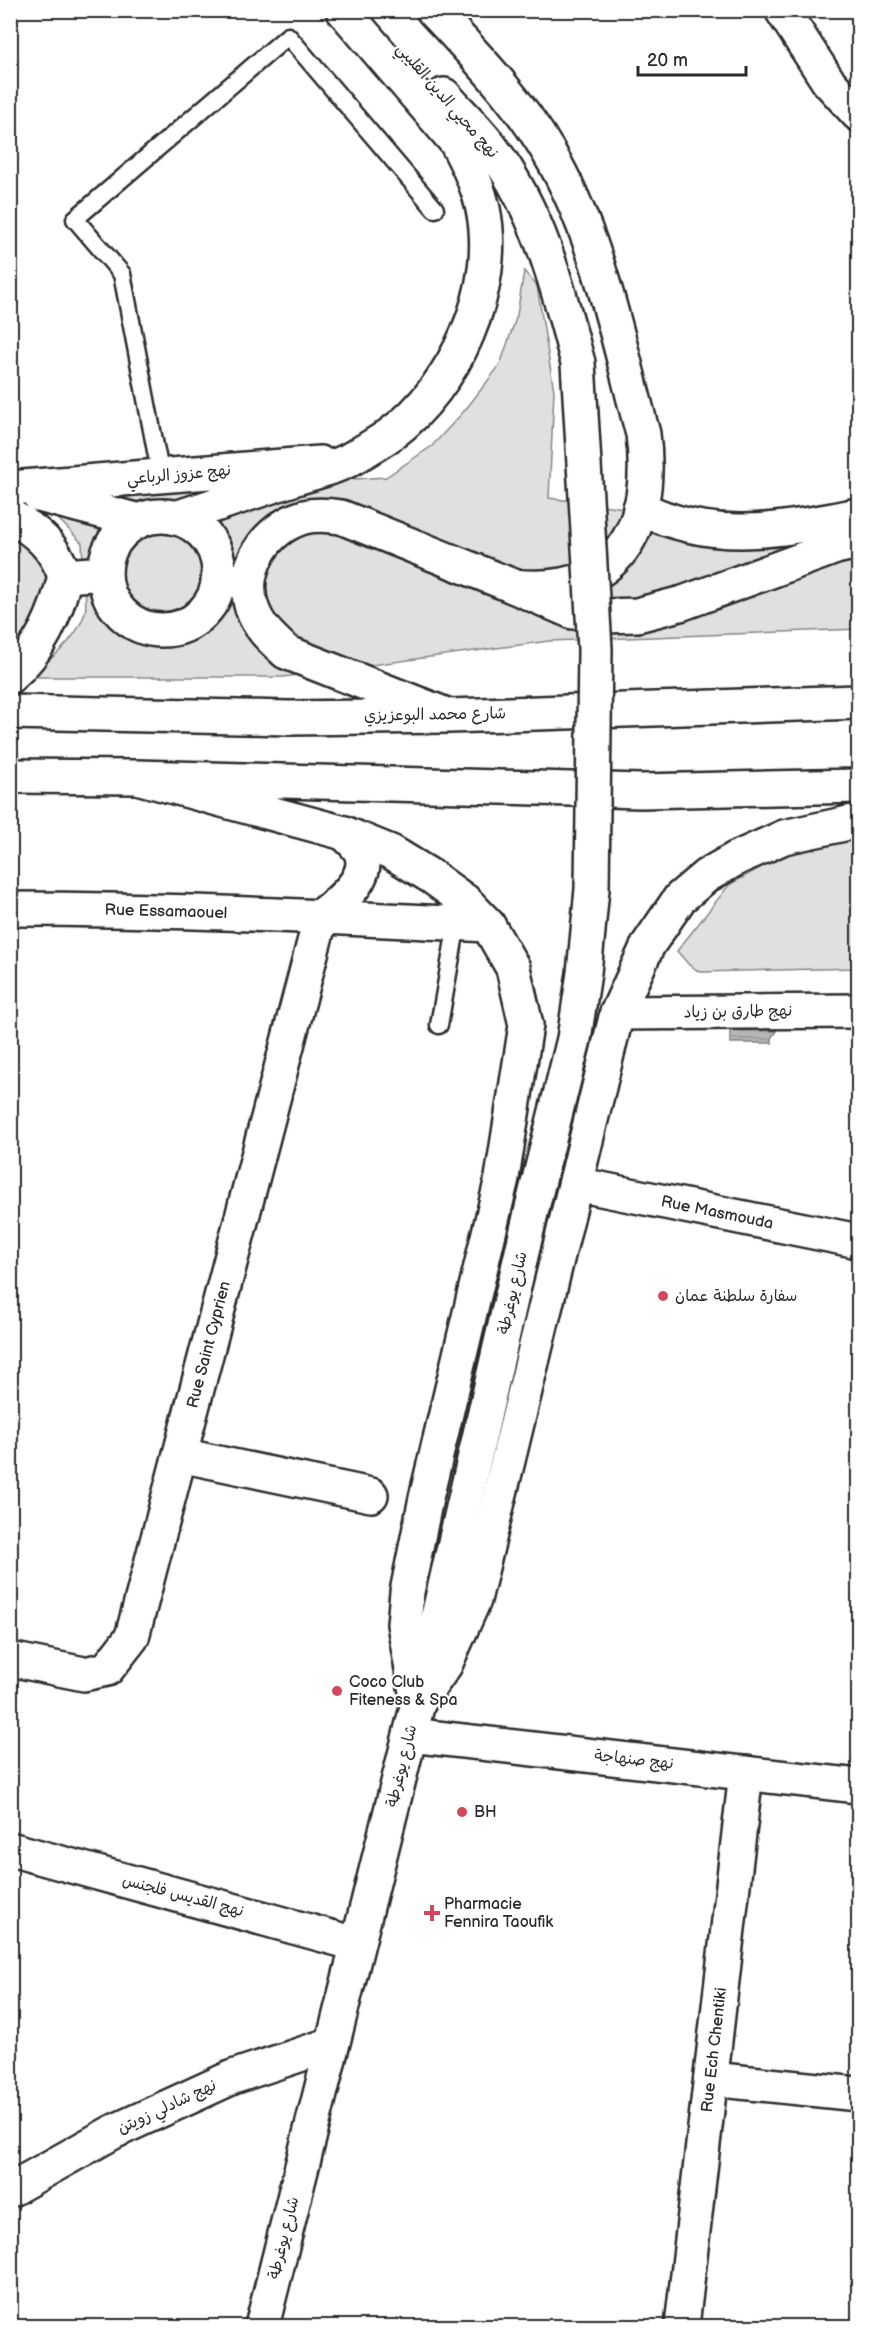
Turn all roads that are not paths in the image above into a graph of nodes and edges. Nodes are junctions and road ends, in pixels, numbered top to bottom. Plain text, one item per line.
1 (343, 10) edge
2 (360, 10) edge
3 (373, 10) edge
4 (433, 10) edge
5 (782, 10) edge
6 (393, 39) junction
7 (858, 114) edge
8 (435, 209) dead end
9 (346, 461) junction
10 (161, 477) junction
11 (11, 498) edge
12 (640, 508) junction
13 (858, 515) edge
14 (176, 518) junction
15 (139, 521) junction
16 (858, 543) edge
17 (105, 573) junction
18 (65, 576) junction
19 (234, 581) junction
20 (513, 586) junction
21 (10, 676) edge
22 (858, 702) edge
23 (10, 712) edge
24 (449, 716) junction
25 (10, 776) edge
26 (137, 777) junction
27 (858, 786) edge
28 (858, 821) edge
29 (344, 833) junction
30 (10, 909) edge
31 (321, 916) junction
32 (472, 924) junction
33 (858, 1011) edge
34 (617, 1013) junction
35 (439, 1025) dead end
36 (576, 1184) junction
37 (533, 1204) joint
38 (858, 1241) edge
39 (180, 1455) junction
40 (370, 1495) dead end
41 (10, 1659) edge
42 (418, 1703) junction
43 (410, 1735) junction
44 (746, 1773) junction
45 (858, 1782) edge
46 (10, 1849) edge
47 (356, 1944) junction
48 (332, 2044) junction
49 (711, 2079) junction
50 (858, 2094) edge
51 (10, 2190) edge
52 (262, 2326) edge
53 (682, 2326) edge

1 - 9 main road
2 - 6 main road, نهج محيي الدين القليبي
3 - 6 main road, نهج محيي الدين القليبي
4 - 12 main road
5 - 7 main road
6 - 37 main road, نهج محيي الدين القليبي, bridge
8 - 10 lane
9 - 10 main road, نهج عزوز الرباعي
9 - 14 main road
10 - 11 main road, نهج عزوز الرباعي
11 - 15 main road
11 - 18 main road
12 - 13 main road
12 - 20 main road
14 - 15 main road
14 - 19 main road
15 - 17 main road
16 - 20 main road
17 - 18 main road
17 - 19 main road
18 - 21 main road
19 - 20 main road
19 - 24 main road
22 - 24 main road, شارع محمد البوعزيزي
23 - 24 main road, شارع محمد البوعزيزي
25 - 26 main road
26 - 27 main road
26 - 29 main road
28 - 34 main road
29 - 31 main road
29 - 32 main road
30 - 31 main road, Rue Essamaouel
31 - 32 main road, Rue Essamaouel
31 - 39 main road, Rue Saint Cyprien
32 - 35 lane
32 - 42 main road
33 - 34 main road, نهج طارق بن زياد
34 - 36 main road
36 - 38 main road, Rue Masmouda
36 - 42 main road
37 - 42 main road, شارع يوغرطة
39 - 40 main road
39 - 41 main road, Rue Saint Cyprien
42 - 43 main road, شارع يوغرطة
43 - 44 main road, نهج صنهاجة
43 - 47 main road, شارع يوغرطة
44 - 45 main road, نهج صنهاجة
44 - 49 main road, Rue Ech Chentiki
46 - 47 main road, نهج القديس فلجنس
47 - 48 main road, شارع يوغرطة
48 - 51 main road, نهج شادلي زويتن
48 - 52 main road, شارع يوغرطة
49 - 50 main road
49 - 53 main road, Rue Ech Chentiki

